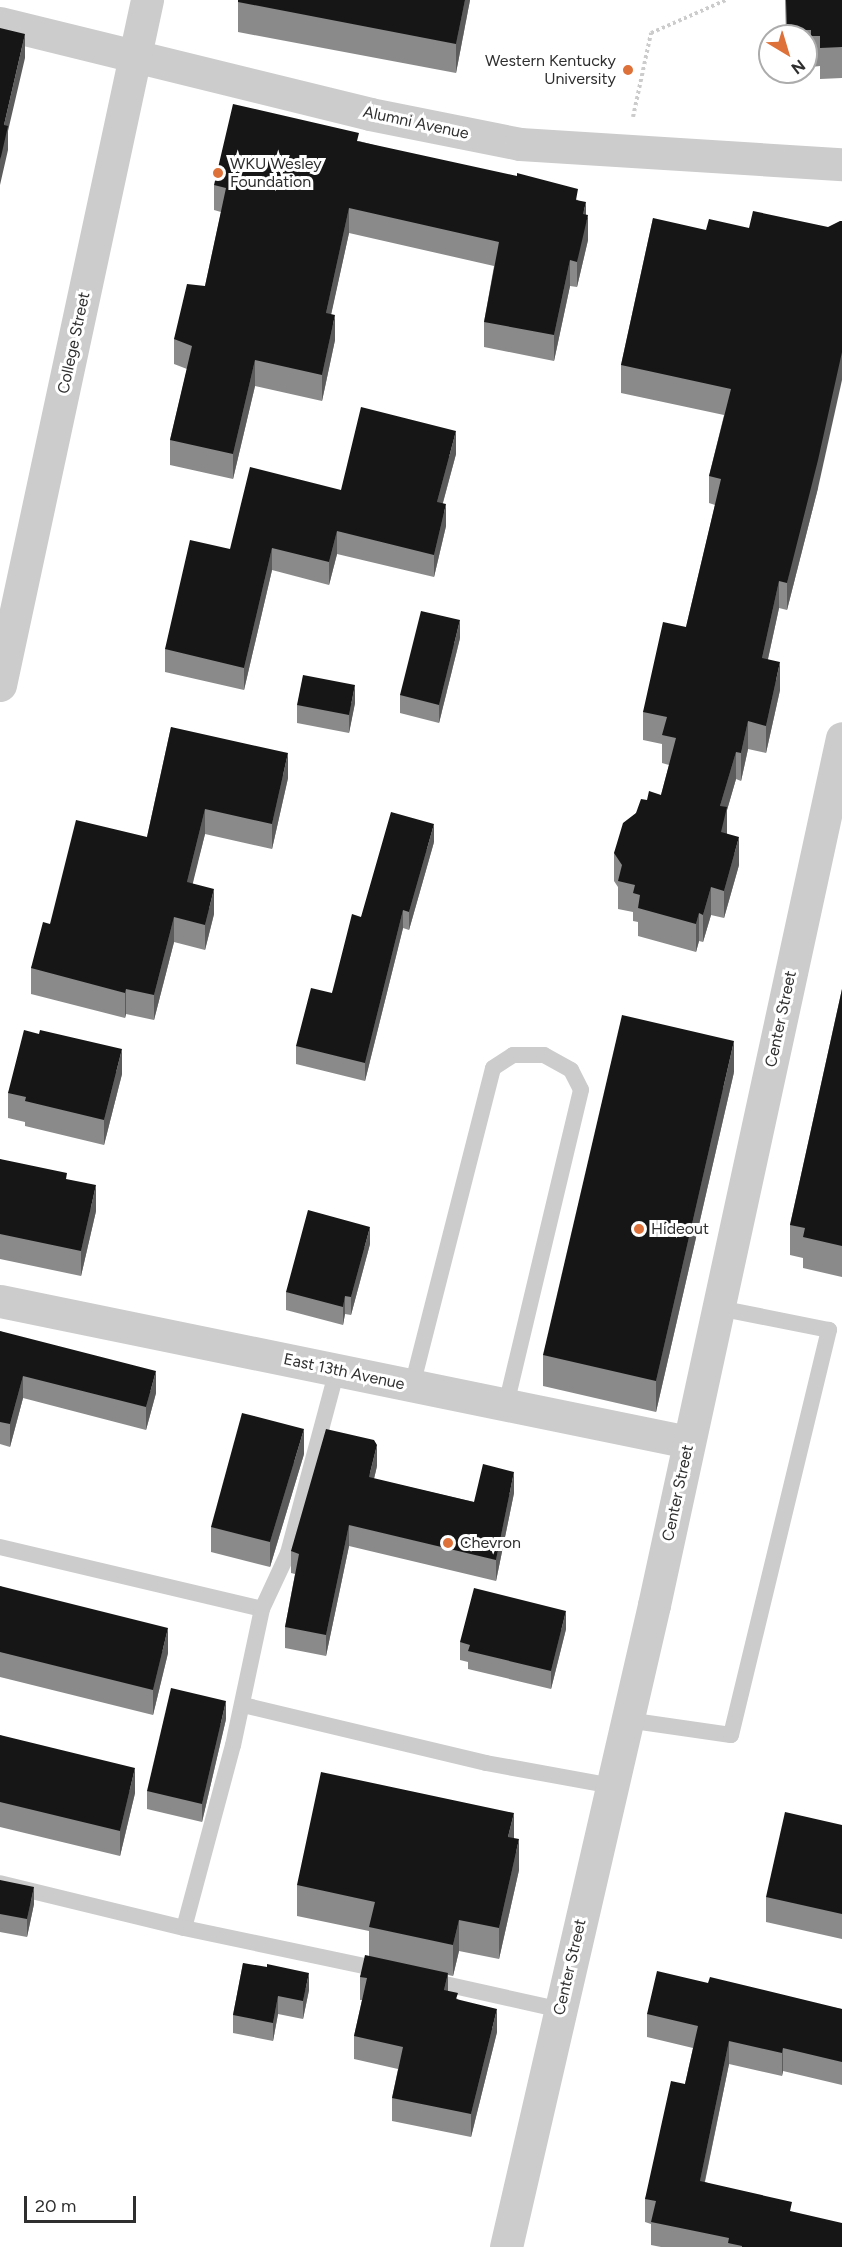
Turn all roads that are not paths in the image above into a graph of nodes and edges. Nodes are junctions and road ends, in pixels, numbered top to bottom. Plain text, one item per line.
1 (147, 0) edge
2 (0, 23) edge
3 (134, 57) junction
4 (842, 164) edge
5 (0, 685) edge
6 (842, 738) edge
7 (837, 785) edge
8 (0, 1301) edge
9 (719, 1308) junction
10 (836, 1332) edge
11 (337, 1370) junction
12 (412, 1386) junction
13 (506, 1405) junction
14 (688, 1442) junction
15 (0, 1547) edge
16 (262, 1610) junction
17 (243, 1705) junction
18 (627, 1720) junction
19 (612, 1786) junction
20 (0, 1883) edge
21 (184, 1928) junction
22 (561, 2010) junction
23 (506, 2247) edge

1 - 3 street, College Street
2 - 3 street, Alumni Avenue
3 - 4 street, Alumni Avenue
3 - 5 street, College Street
6 - 7 street, Center Street
7 - 9 street, Center Street
8 - 11 street, East 13th Avenue
9 - 10 lane
9 - 14 street, Center Street
10 - 18 lane
11 - 12 street, East 13th Avenue
11 - 16 lane
12 - 13 street, East 13th Avenue
12 - 13 lane
13 - 14 street, East 13th Avenue
14 - 18 street, Center Street
15 - 16 lane
16 - 17 lane
17 - 19 lane
17 - 21 lane
18 - 19 street, Center Street
19 - 22 street, Center Street
20 - 21 lane
21 - 22 lane
22 - 23 street, Center Street

